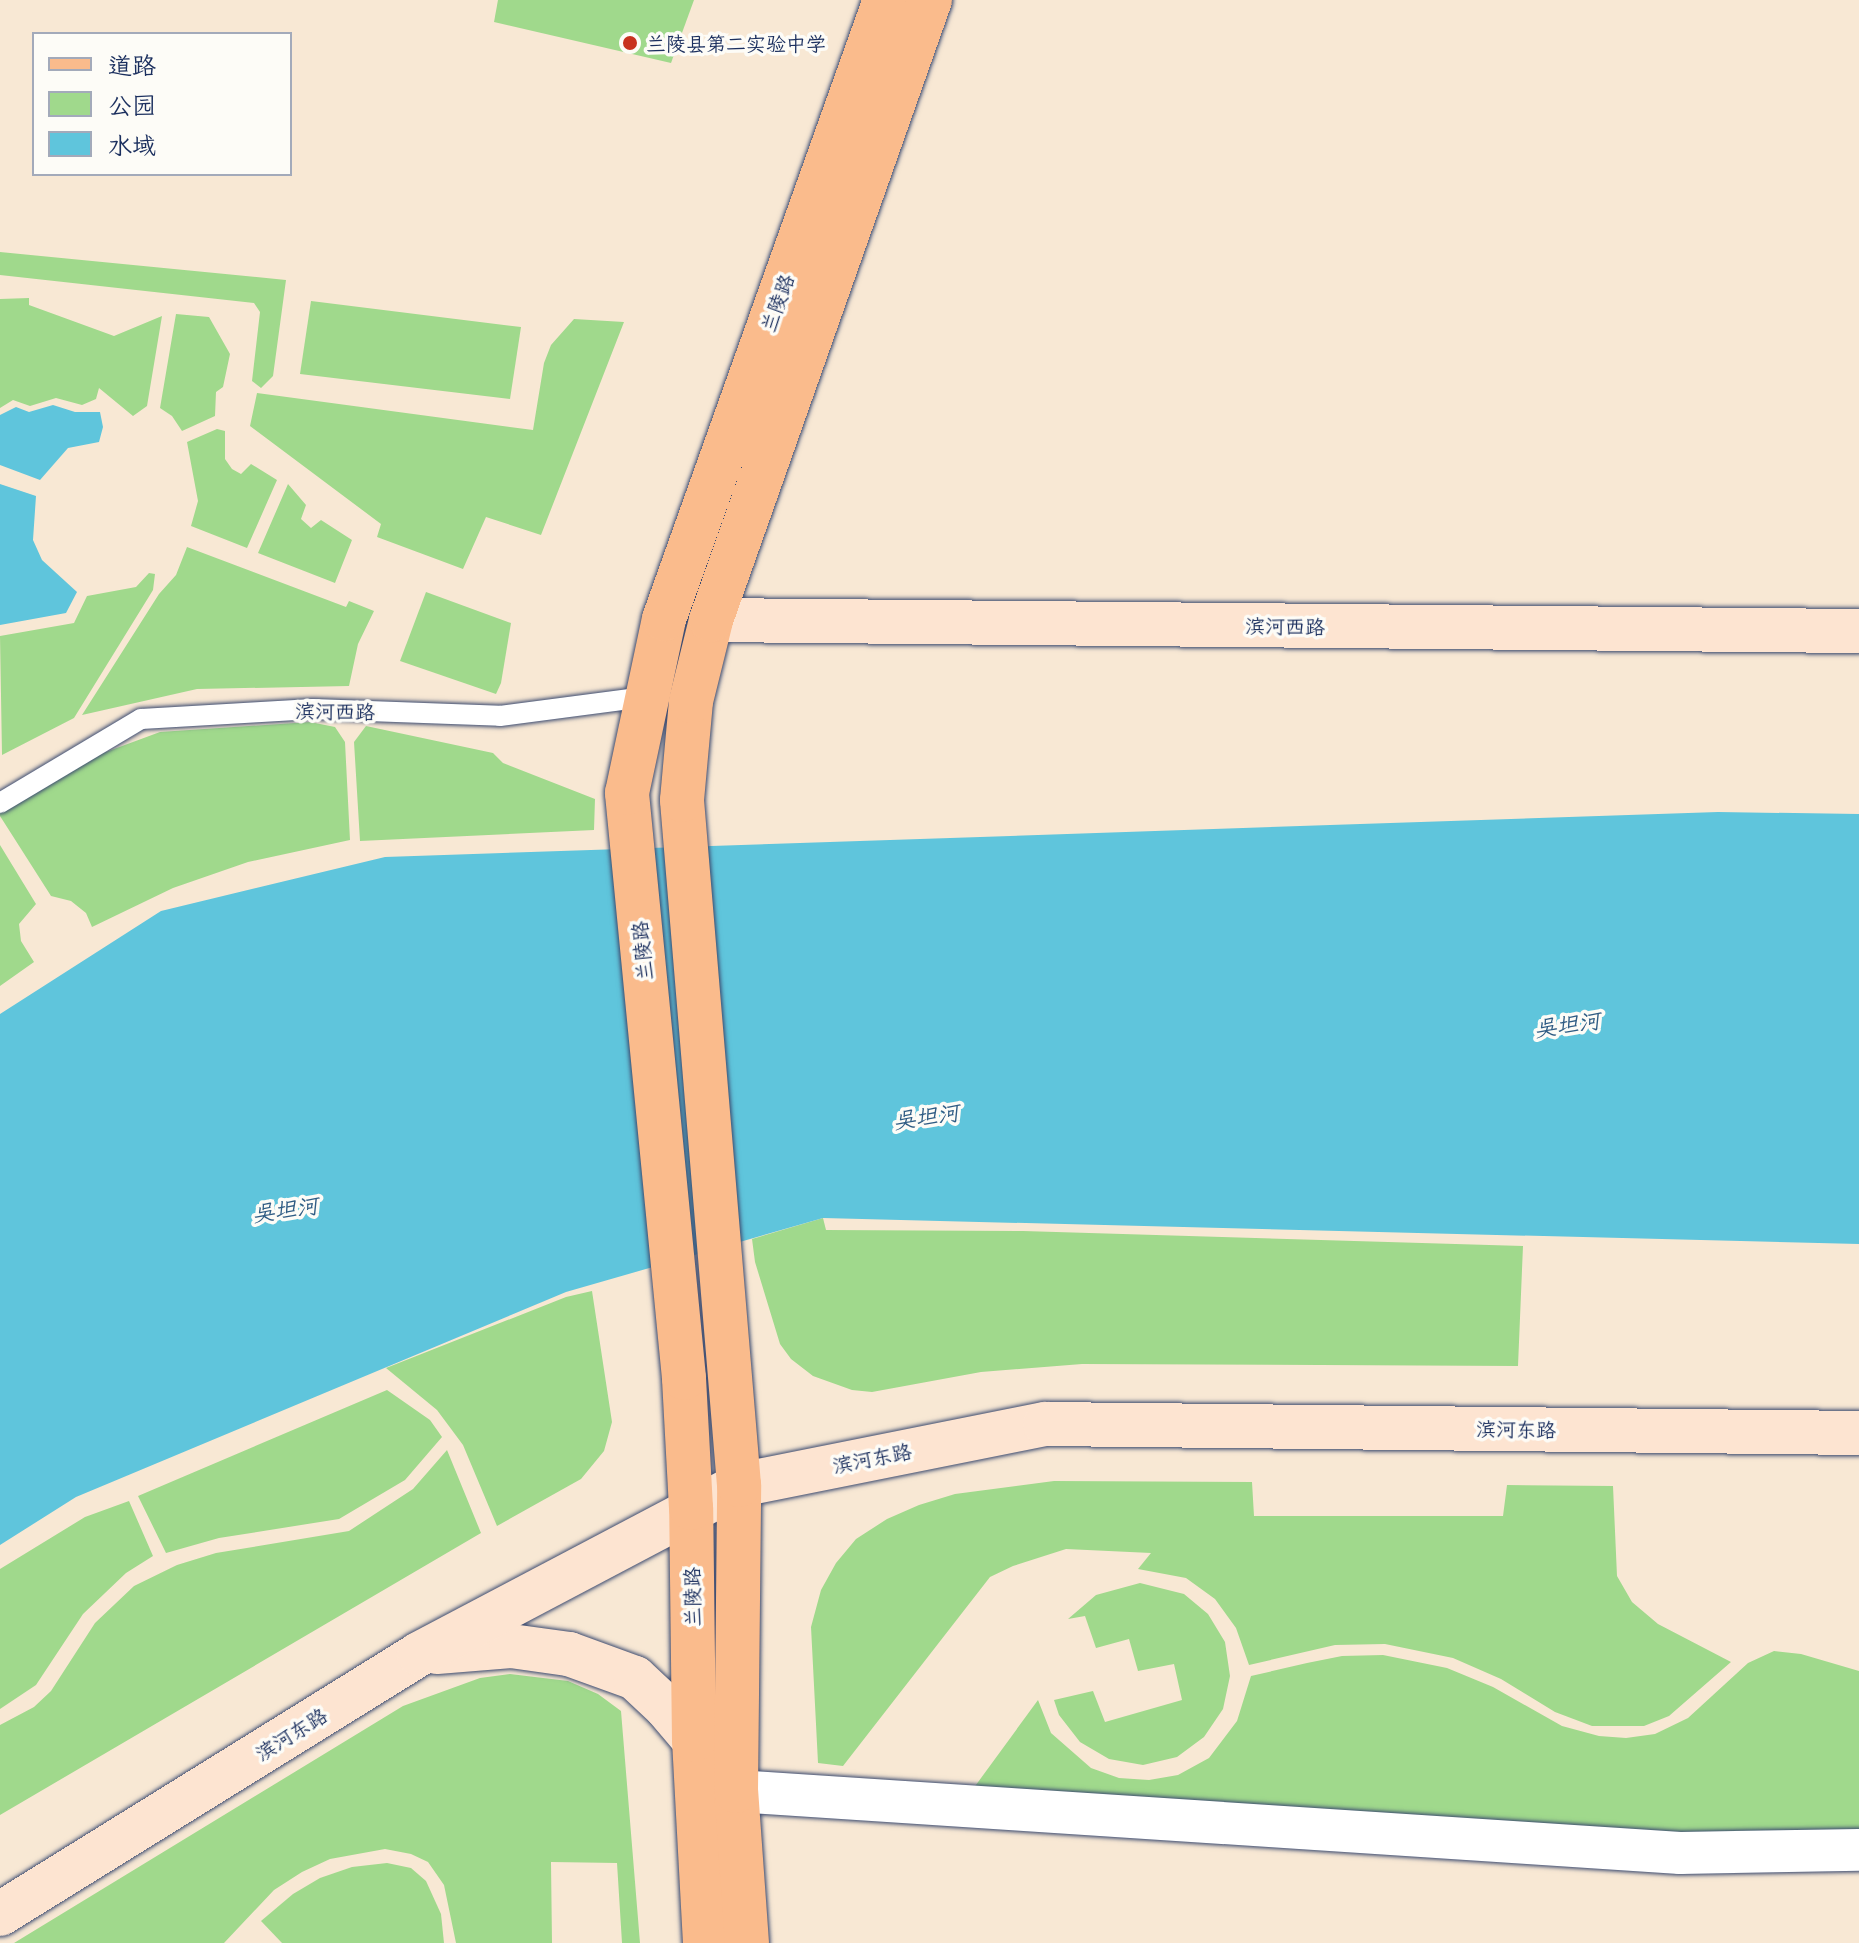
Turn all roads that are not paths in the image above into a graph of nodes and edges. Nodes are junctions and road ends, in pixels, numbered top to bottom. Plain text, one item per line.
1 (885, 0) edge
2 (930, 0) edge
3 (711, 620) junction
4 (1859, 631) edge
5 (648, 695) junction
6 (691, 701) junction
7 (0, 803) edge
8 (1859, 1433) edge
9 (739, 1485) junction
10 (691, 1508) junction
11 (419, 1654) junction
12 (694, 1740) junction
13 (736, 1791) junction
14 (1859, 1850) edge
15 (0, 1914) edge
16 (705, 1943) edge
17 (747, 1943) edge

1 - 5 main road, 兰陵路
2 - 3 main road
3 - 4 main road, 滨河西路
3 - 6 main road
5 - 6 lane, 滨河西路
5 - 7 lane, 滨河西路
5 - 10 main road, 兰陵路
6 - 9 main road
8 - 9 main road, 滨河东路
9 - 10 main road, 滨河东路
9 - 13 main road
10 - 11 main road, 滨河东路
10 - 12 main road, 兰陵路
11 - 12 main road
11 - 15 main road, 滨河东路
12 - 16 main road, 兰陵路
13 - 14 street
13 - 17 main road

